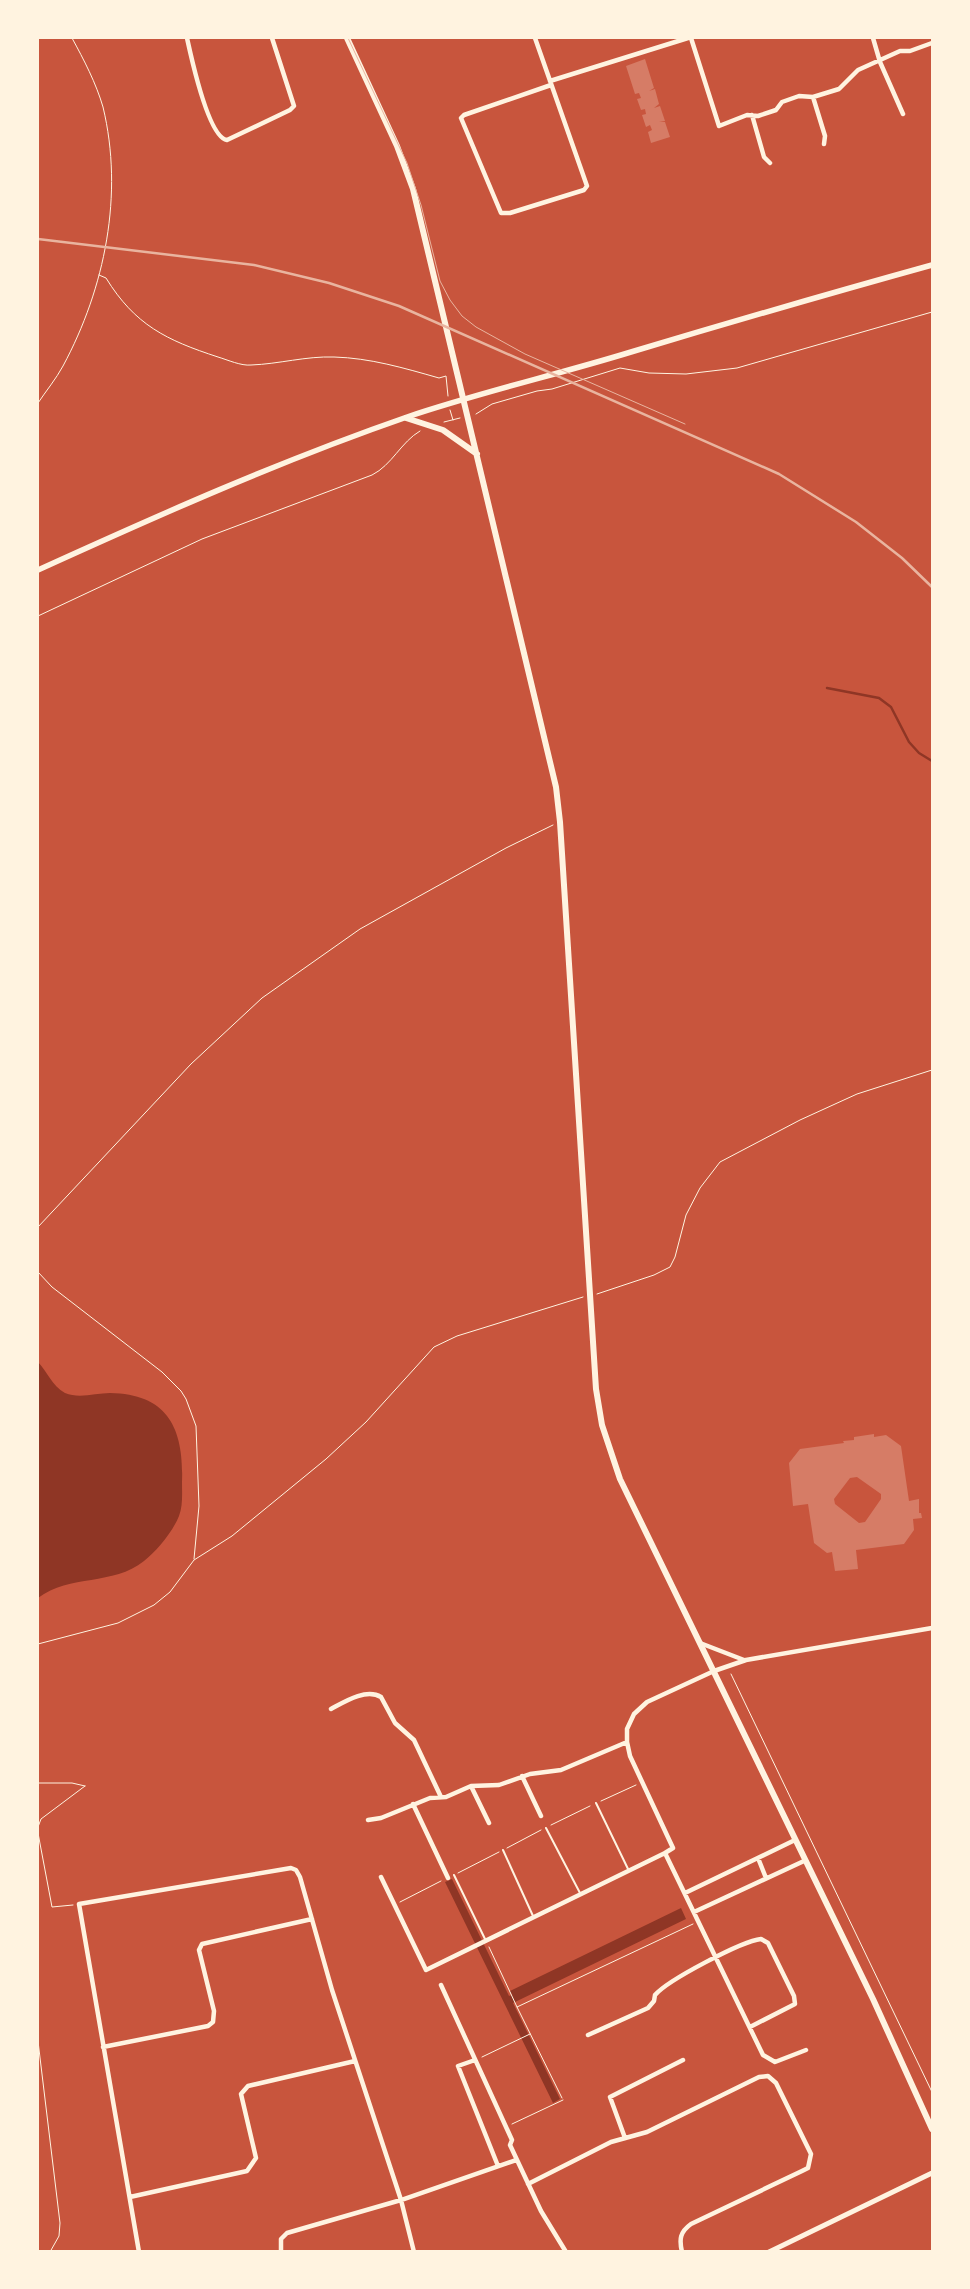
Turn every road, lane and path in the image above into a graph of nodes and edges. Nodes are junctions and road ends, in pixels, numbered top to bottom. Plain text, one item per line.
1 (72, 38) edge
2 (187, 38) edge
3 (272, 38) edge
4 (347, 38) edge
5 (535, 38) edge
6 (689, 38) edge
7 (873, 38) edge
8 (932, 42) edge
9 (880, 62) junction
10 (551, 83) junction
11 (813, 97) junction
12 (903, 114) dead end
13 (752, 115) junction
14 (824, 144) dead end
15 (770, 164) dead end
16 (932, 265) edge
17 (99, 275) junction
18 (932, 312) edge
19 (446, 376) dead end
20 (464, 399) junction
21 (38, 404) edge
22 (476, 414) dead end
23 (406, 418) junction
24 (416, 433) dead end
25 (476, 454) junction
26 (38, 570) edge
27 (38, 616) edge
28 (560, 822) junction
29 (932, 1070) edge
30 (38, 1227) edge
31 (38, 1272) edge
32 (590, 1296) junction
33 (194, 1560) junction
34 (932, 1628) edge
35 (700, 1643) junction
36 (38, 1644) edge
37 (746, 1660) junction
38 (728, 1666) junction
39 (714, 1671) junction
40 (331, 1710) dead end
41 (627, 1742) junction
42 (522, 1776) junction
43 (643, 1781) junction
44 (38, 1783) edge
45 (471, 1786) junction
46 (441, 1798) junction
47 (596, 1803) junction
48 (413, 1804) junction
49 (541, 1816) dead end
50 (368, 1820) dead end
51 (489, 1823) dead end
52 (38, 1827) edge
53 (546, 1828) junction
54 (38, 1833) edge
55 (795, 1840) junction
56 (503, 1850) junction
57 (664, 1854) junction
58 (758, 1858) junction
59 (804, 1861) junction
60 (629, 1871) junction
61 (454, 1875) joint
62 (382, 1877) dead end
63 (448, 1878) joint
64 (766, 1878) junction
65 (685, 1893) junction
66 (581, 1895) junction
67 (79, 1904) junction
68 (394, 1905) junction
69 (694, 1912) junction
70 (534, 1918) junction
71 (312, 1919) junction
72 (698, 1922) junction
73 (485, 1942) junction
74 (716, 1958) junction
75 (441, 1985) dead end
76 (517, 2007) junction
77 (750, 2027) junction
78 (530, 2034) junction
79 (588, 2035) dead end
80 (38, 2041) edge
81 (103, 2047) junction
82 (806, 2050) dead end
83 (475, 2060) junction
84 (683, 2060) dead end
85 (354, 2061) junction
86 (932, 2092) edge
87 (506, 2127) junction
88 (932, 2129) edge
89 (625, 2138) junction
90 (516, 2160) junction
91 (498, 2166) junction
92 (932, 2173) edge
93 (528, 2184) junction
94 (130, 2197) junction
95 (401, 2200) junction
96 (50, 2252) edge
97 (139, 2252) edge
98 (281, 2252) edge
99 (414, 2252) edge
100 (566, 2252) edge
101 (682, 2252) edge
102 (769, 2252) edge

1 - 17 path
2 - 3 street
4 - 20 main road
5 - 10 street
6 - 10 street
6 - 13 street
7 - 9 street
8 - 9 street
9 - 11 street
9 - 12 street
10 - 10 street
11 - 13 street
11 - 14 street
13 - 15 street
16 - 20 main road
17 - 19 path
17 - 21 path
18 - 22 path
20 - 23 main road
20 - 25 main road
23 - 25 main road
23 - 26 main road
24 - 27 path
25 - 28 main road
28 - 30 path
28 - 32 main road
29 - 32 path
31 - 33 path
32 - 33 path
32 - 35 main road
33 - 36 path
34 - 37 street
35 - 37 street
35 - 39 main road
37 - 38 street
38 - 39 street
38 - 86 path
39 - 41 street
39 - 55 main road
40 - 46 street
41 - 42 street
41 - 43 street
42 - 45 street
42 - 49 street
43 - 47 path
43 - 57 street
44 - 52 path
45 - 46 street
45 - 51 street
46 - 48 street
47 - 53 path
47 - 60 lane
48 - 50 street
48 - 63 street
53 - 56 path
53 - 66 lane
54 - 67 path
55 - 58 street
55 - 59 main road
56 - 61 path
56 - 70 lane
57 - 60 street
57 - 65 street
58 - 64 street
58 - 65 street
59 - 64 street
59 - 88 main road
60 - 66 street
61 - 73 lane
62 - 68 street
63 - 68 path
64 - 69 street
65 - 69 street
66 - 70 street
67 - 71 street
67 - 81 street
68 - 73 street
69 - 72 street
70 - 73 street
71 - 81 street
71 - 85 street
72 - 74 street
72 - 76 path
73 - 76 path
74 - 77 street
74 - 77 street
74 - 79 street
75 - 83 street
76 - 78 path
77 - 82 street
78 - 83 path
78 - 87 path
80 - 96 path
81 - 94 street
83 - 87 street
83 - 91 street
84 - 89 street
85 - 94 street
85 - 95 street
87 - 90 street
89 - 93 street
89 - 101 street
90 - 91 street
90 - 93 street
91 - 95 street
92 - 102 street
93 - 100 street
94 - 97 street
95 - 98 street
95 - 99 street

